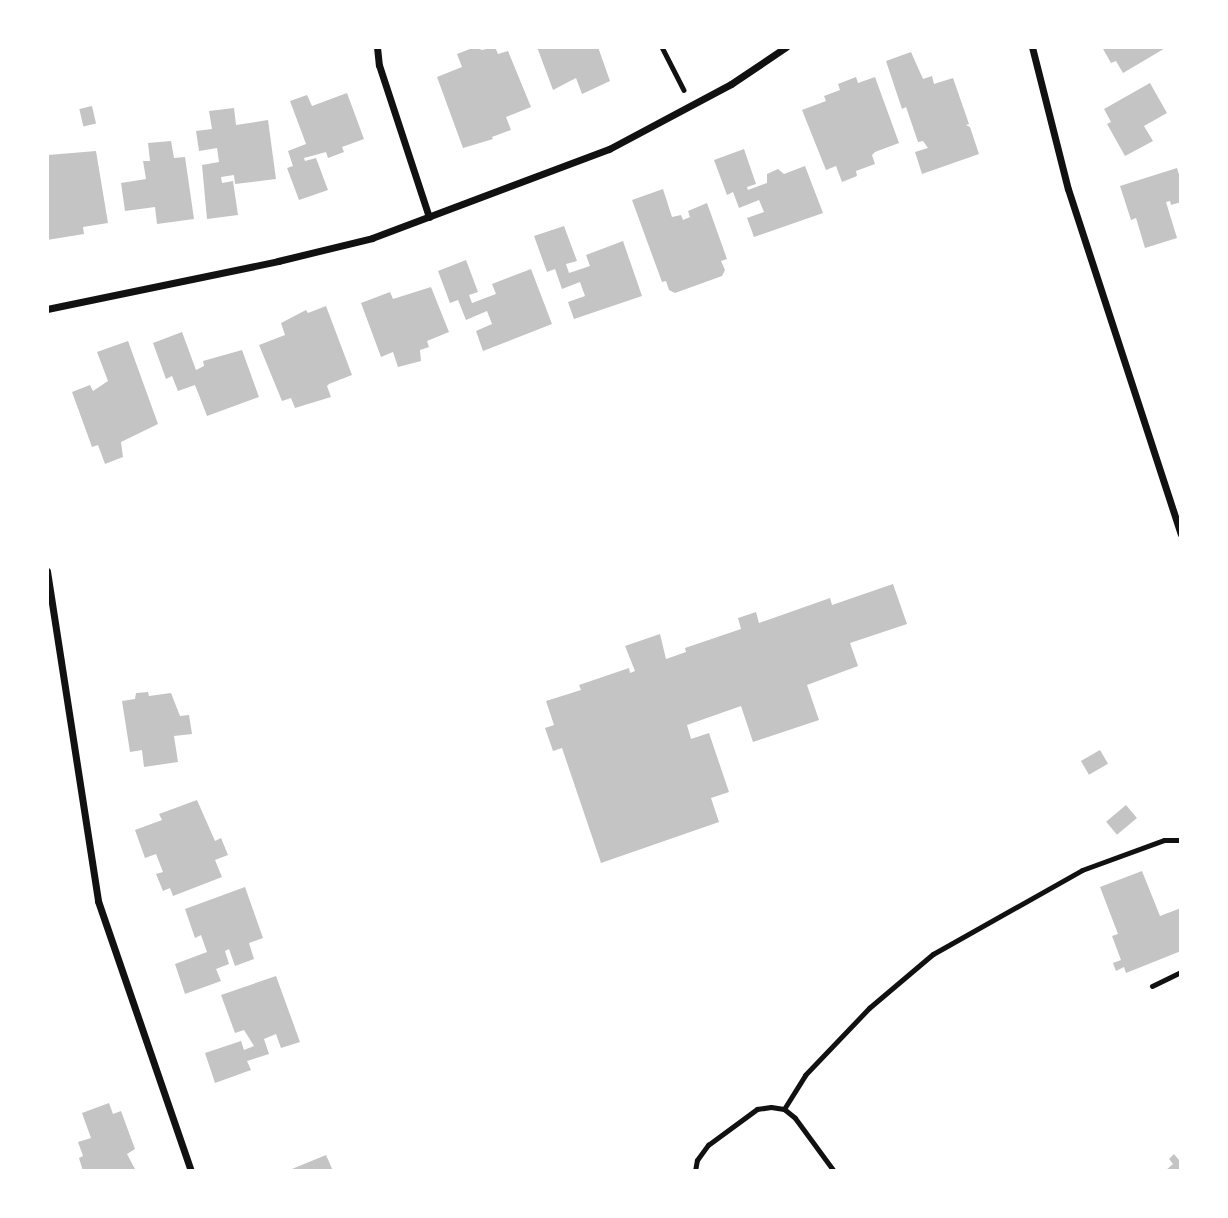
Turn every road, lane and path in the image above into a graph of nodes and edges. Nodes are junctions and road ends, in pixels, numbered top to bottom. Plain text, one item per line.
1 (377, 47) edge
2 (662, 47) edge
3 (786, 47) edge
4 (1032, 47) edge
5 (692, 106) junction
6 (429, 217) junction
7 (47, 309) edge
8 (1181, 534) edge
9 (47, 571) edge
10 (1181, 840) edge
11 (1181, 972) edge
12 (1152, 986) dead end
13 (784, 1109) junction
14 (191, 1171) edge
15 (695, 1171) edge
16 (834, 1171) edge

1 - 6 street
2 - 5 path
3 - 5 street
4 - 8 street
5 - 6 street
6 - 7 street
9 - 14 street
10 - 13 lane
11 - 12 lane
13 - 15 lane
13 - 16 lane

